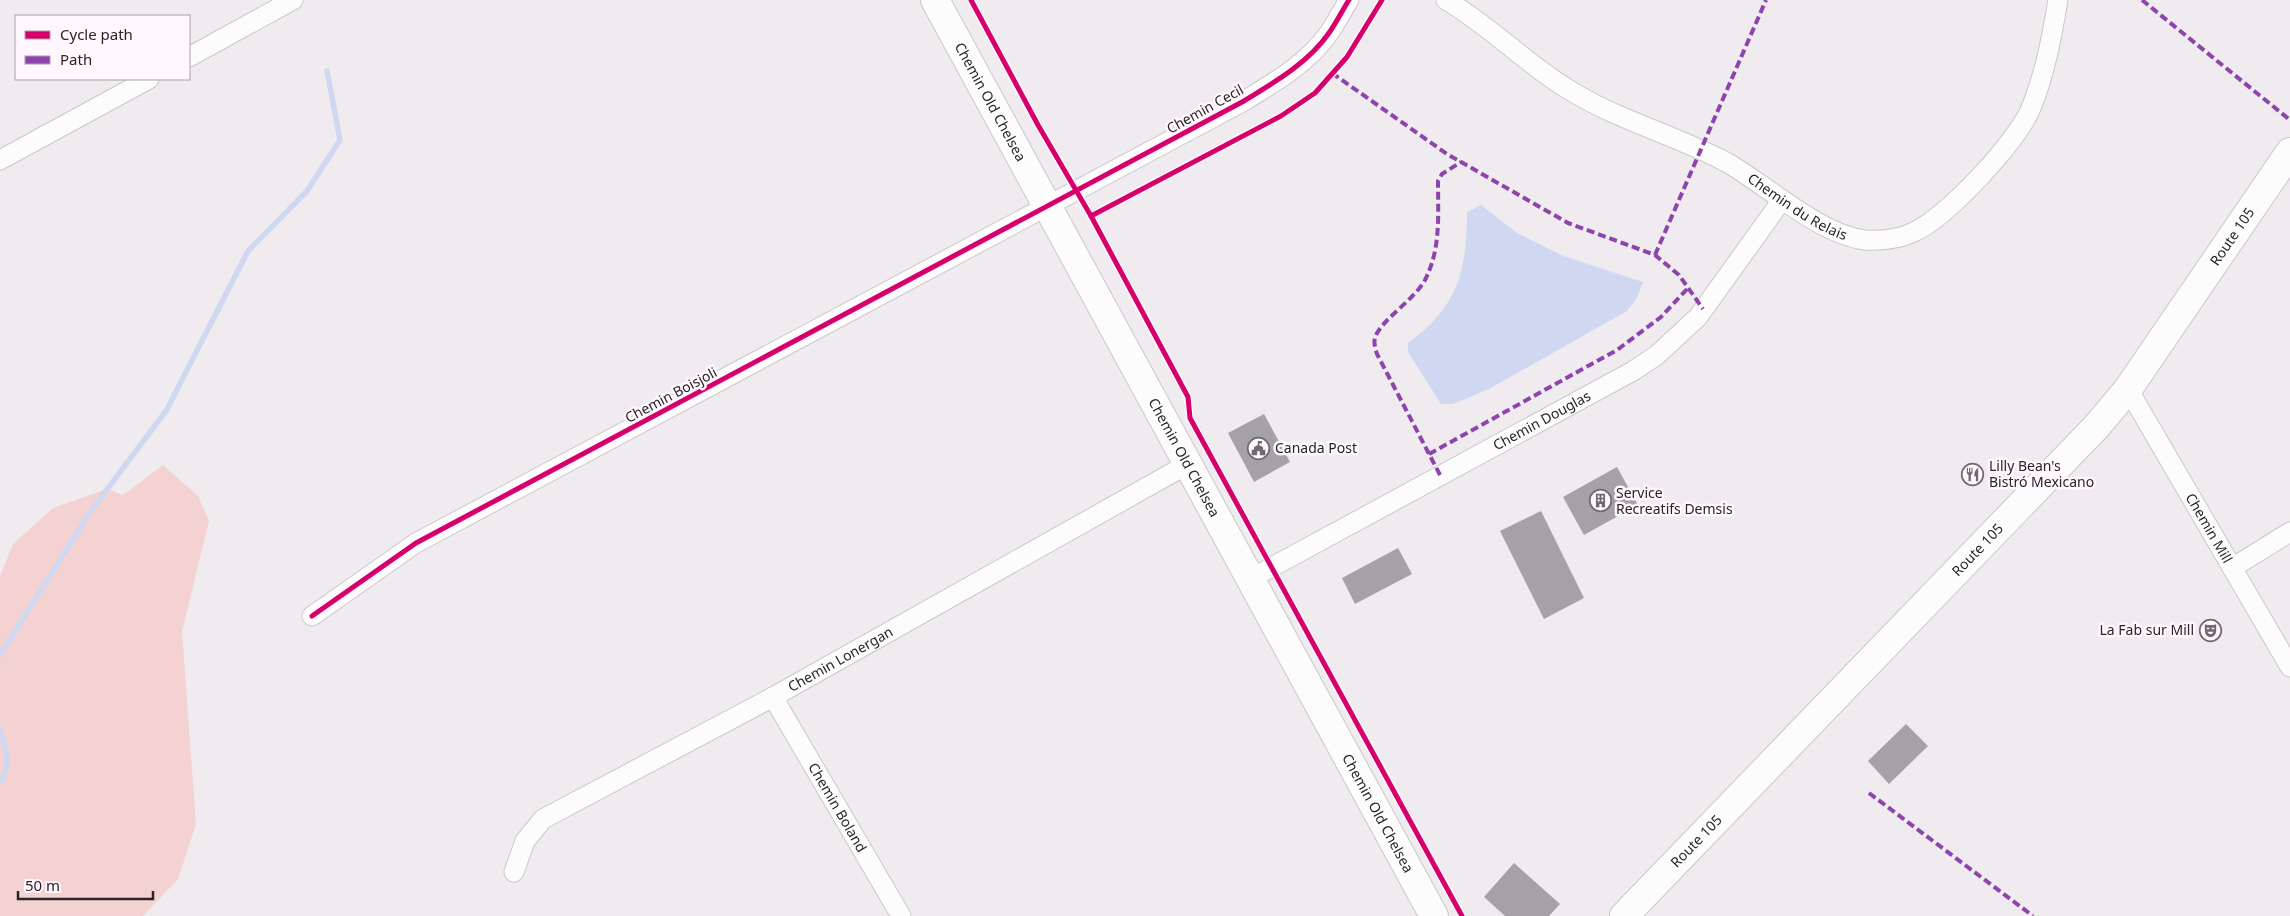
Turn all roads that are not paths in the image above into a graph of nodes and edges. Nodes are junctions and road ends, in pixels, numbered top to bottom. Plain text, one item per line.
1 (294, 0) edge
2 (935, 0) edge
3 (1349, 0) edge
4 (1446, 0) edge
5 (2058, 0) edge
6 (190, 56) edge
7 (147, 80) edge
8 (2290, 152) edge
9 (0, 160) edge
10 (1782, 200) junction
11 (1048, 207) junction
12 (2128, 389) junction
13 (1188, 464) junction
14 (2290, 532) edge
15 (2232, 568) junction
16 (1250, 579) junction
17 (312, 616) dead end
18 (2290, 667) edge
19 (773, 697) junction
20 (514, 872) dead end
21 (901, 916) edge
22 (1434, 916) edge
23 (1624, 916) edge

1 - 6 street
2 - 11 street, Chemin Old Chelsea
3 - 11 street, Chemin Cecil
4 - 10 street, Chemin du Relais
5 - 10 street, Chemin du Relais
7 - 9 street
8 - 12 street, Route 105
10 - 16 street, Chemin Douglas
11 - 13 street, Chemin Old Chelsea
11 - 17 street, Chemin Boisjoli
12 - 15 street, Chemin Mill
12 - 23 street, Route 105
13 - 16 street, Chemin Old Chelsea
13 - 19 street, Chemin Lonergan
14 - 15 street
15 - 18 street, Chemin Mill
16 - 22 street, Chemin Old Chelsea
19 - 20 street, Chemin Lonergan
19 - 21 street, Chemin Boland

